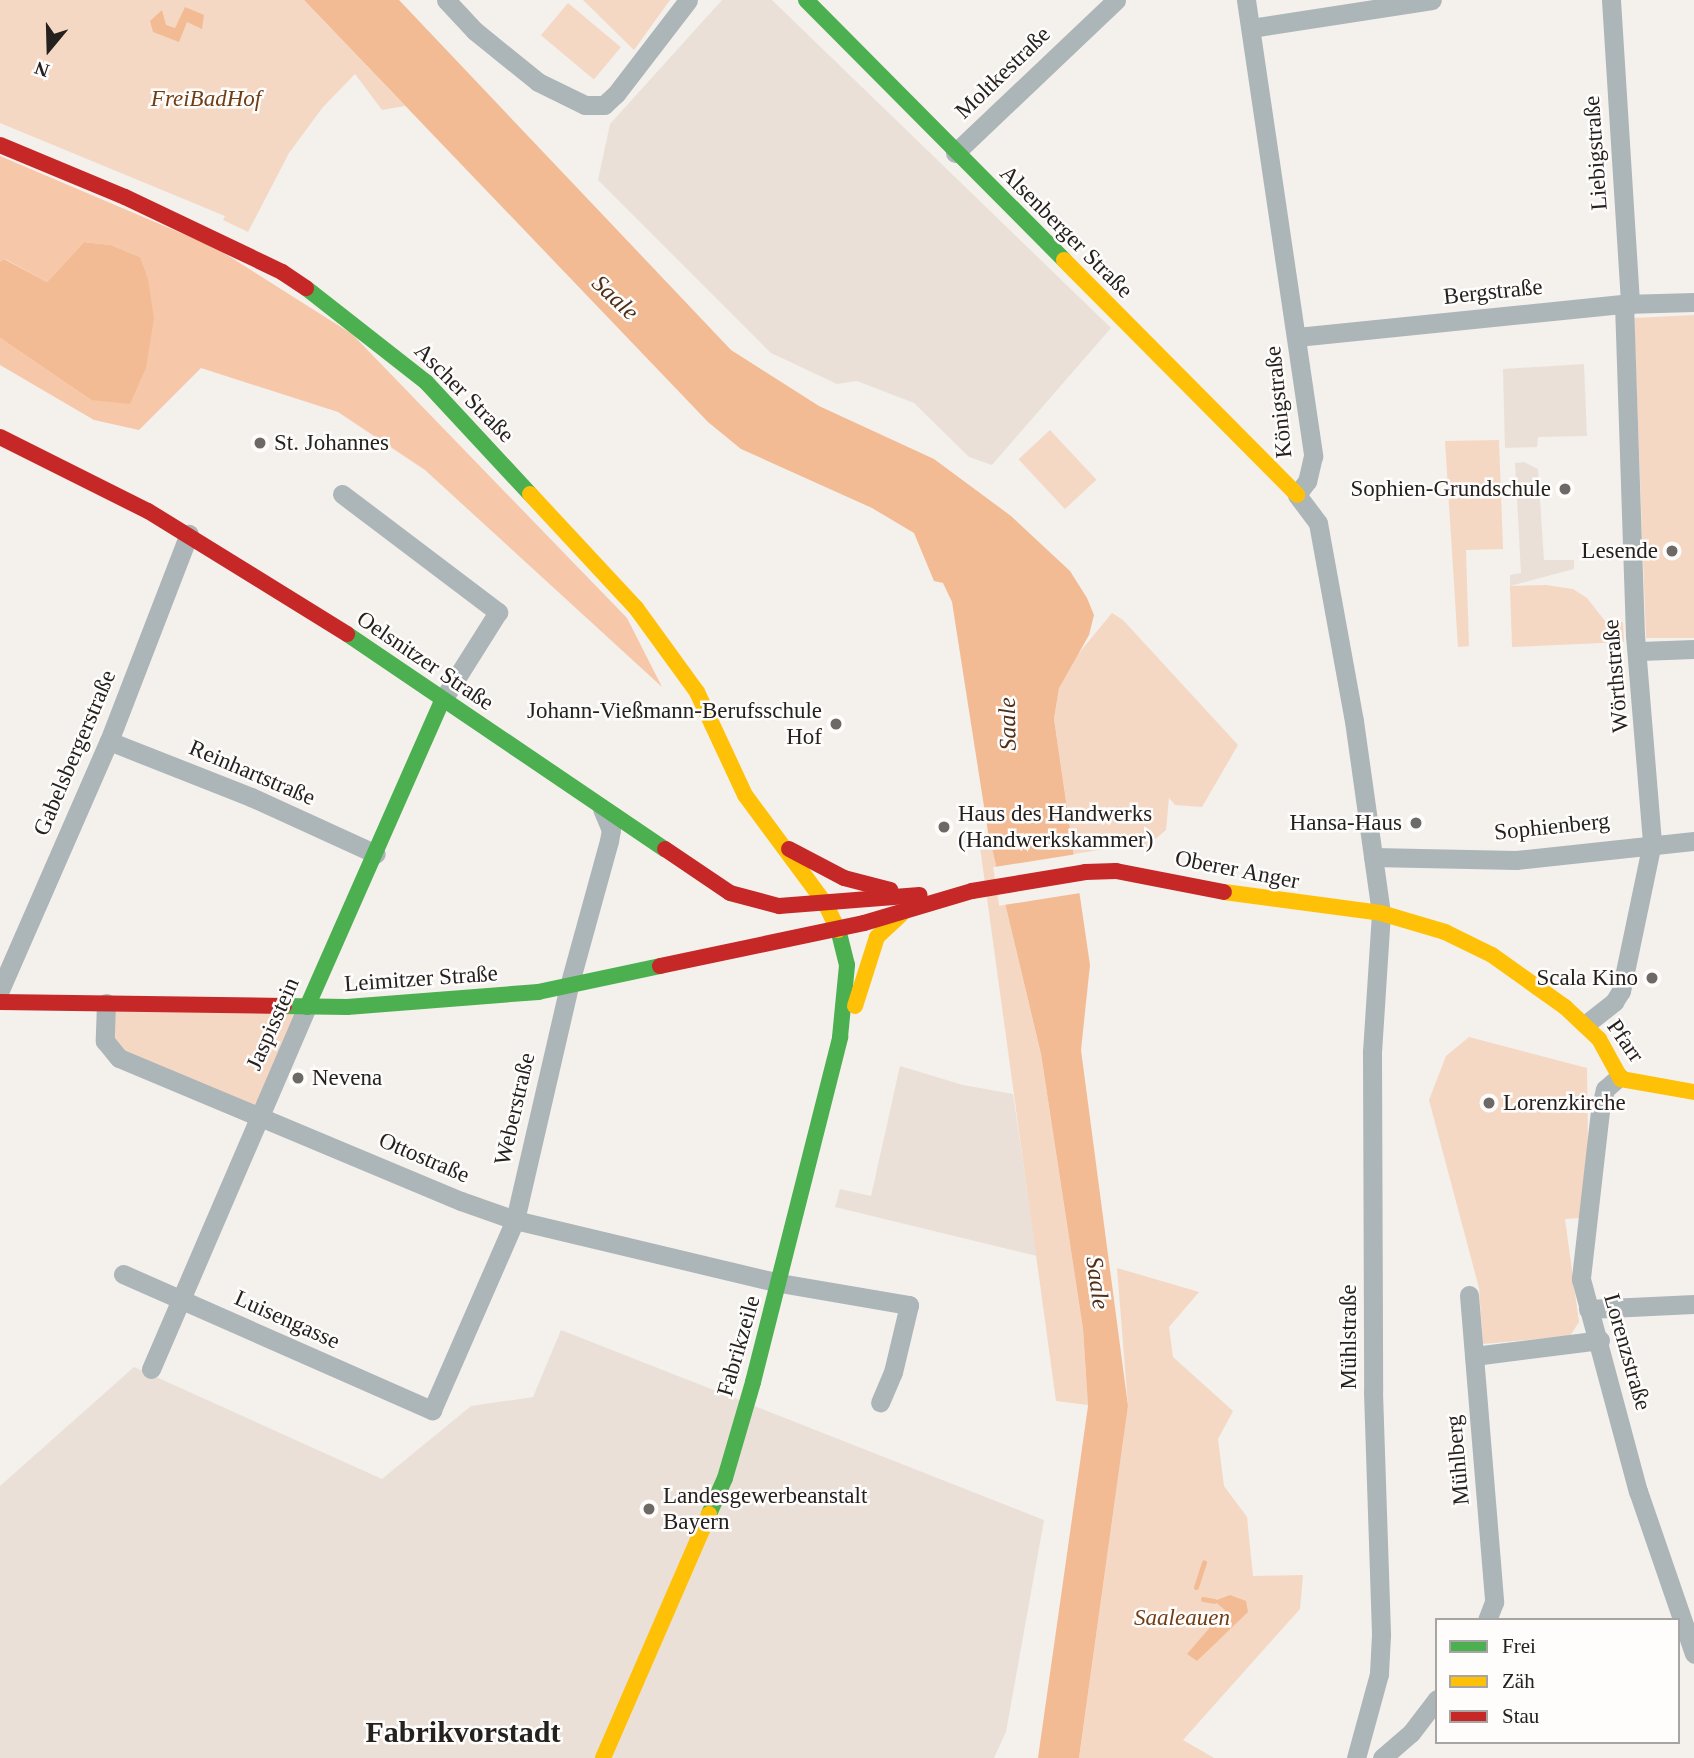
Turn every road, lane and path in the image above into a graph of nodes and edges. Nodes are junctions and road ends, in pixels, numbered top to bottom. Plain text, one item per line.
1 (446, 0) edge
2 (688, 0) edge
3 (806, 0) edge
4 (1116, 0) edge
5 (1246, 0) edge
6 (1432, 0) edge
7 (1611, 0) edge
8 (1251, 28) junction
9 (0, 145) edge
10 (955, 153) junction
11 (1694, 302) edge
12 (1627, 304) junction
13 (1297, 337) junction
14 (0, 437) edge
15 (342, 494) dead end
16 (1297, 495) junction
17 (189, 534) junction
18 (1694, 649) edge
19 (1640, 651) junction
20 (442, 701) junction
21 (108, 741) junction
22 (602, 809) junction
23 (764, 824) junction
24 (1694, 841) edge
25 (1653, 842) junction
26 (376, 854) junction
27 (1373, 857) junction
28 (972, 891) junction
29 (924, 894) junction
30 (825, 903) junction
31 (905, 912) junction
32 (1381, 913) junction
33 (838, 928) junction
34 (569, 986) junction
35 (0, 990) edge
36 (0, 1002) edge
37 (106, 1003) junction
38 (307, 1007) junction
39 (1586, 1024) junction
40 (1619, 1077) junction
41 (832, 1079) junction
42 (1694, 1092) edge
43 (259, 1114) junction
44 (515, 1220) junction
45 (123, 1274) dead end
46 (780, 1283) junction
47 (1469, 1294) dead end
48 (181, 1299) junction
49 (1694, 1304) edge
50 (1588, 1309) junction
51 (1600, 1340) junction
52 (1474, 1356) junction
53 (151, 1369) dead end
54 (880, 1402) dead end
55 (432, 1410) joint
56 (1488, 1618) edge
57 (1692, 1644) edge
58 (1435, 1702) edge
59 (603, 1758) edge
60 (1356, 1758) edge
61 (1382, 1758) edge

1 - 2 street
3 - 10 street, Alsenberger Straße
4 - 10 street, Moltkestraße
5 - 8 street, Königstraße
6 - 8 street
7 - 12 street, Liebigstraße
8 - 13 street, Königstraße
9 - 23 street, Ascher Straße
10 - 16 street, Alsenberger Straße
11 - 12 street, Bergstraße
12 - 13 street, Bergstraße
12 - 19 street, Wörthstraße
13 - 16 street, Königstraße
14 - 17 street, Oelsnitzer Straße
15 - 20 street
16 - 27 street
17 - 20 street, Oelsnitzer Straße
17 - 21 street, Gabelsbergerstraße
18 - 19 street
19 - 25 street, Wörthstraße
20 - 22 street, Oelsnitzer Straße
20 - 26 street, Jaspisstein
21 - 26 street, Reinhartstraße
21 - 35 street, Gabelsbergerstraße
22 - 30 street, Oelsnitzer Straße
22 - 34 street, Weberstraße
23 - 29 street, Ascher Straße
23 - 30 street, Ascher Straße
24 - 25 street, Sophienberg
25 - 27 street, Sophienberg
25 - 39 street, Wörthstraße
26 - 38 street, Jaspisstein
27 - 32 street
28 - 29 street
28 - 31 street, Leimitzer Straße
28 - 32 street, Oberer Anger
29 - 30 street, Oelsnitzer Straße
30 - 33 street, Ascher Straße
31 - 33 street, Leimitzer Straße
31 - 41 street
32 - 39 street, Pfarr
32 - 60 street, Mühlstraße
33 - 34 street, Leimitzer Straße
33 - 41 street, Fabrikzeile
34 - 38 street, Leimitzer Straße
34 - 44 street, Weberstraße
36 - 37 street, Leimitzer Straße
37 - 38 street, Leimitzer Straße
37 - 43 street, Ottostraße
38 - 43 street, Jaspisstein
39 - 40 street, Pfarr
40 - 42 street, Pfarr
40 - 50 street, Lorenzstraße
41 - 46 street, Fabrikzeile
43 - 44 street, Ottostraße
43 - 48 street, Jaspisstein
44 - 46 street, Ottostraße
44 - 55 street, Weberstraße
45 - 48 street, Luisengasse
46 - 54 street, Ottostraße
46 - 59 street, Fabrikzeile
47 - 52 street, Mühlberg
48 - 53 street, Jaspisstein
48 - 55 street, Luisengasse
49 - 50 street
50 - 51 street, Lorenzstraße
51 - 52 street
51 - 57 street, Lorenzstraße
52 - 56 street, Mühlberg
58 - 61 street

